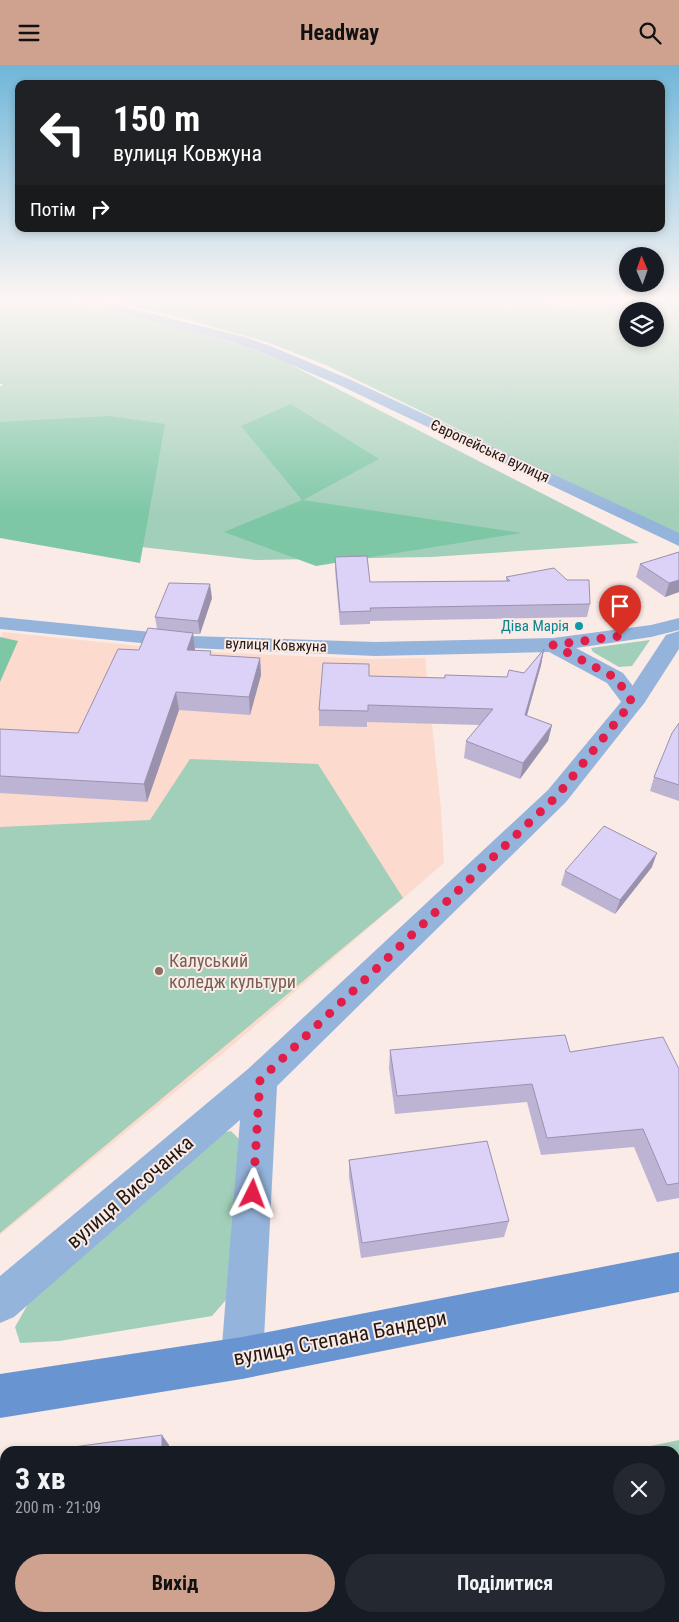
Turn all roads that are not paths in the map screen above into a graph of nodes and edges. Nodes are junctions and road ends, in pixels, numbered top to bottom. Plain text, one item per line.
1 (315, 370) edge
2 (679, 540) edge
3 (0, 623) edge
4 (679, 624) edge
5 (679, 637) edge
6 (553, 645) junction
7 (632, 702) junction
8 (260, 1080) junction
9 (679, 1272) edge
10 (0, 1303) edge
11 (242, 1358) junction
12 (0, 1396) edge

1 - 2 street, Європейська вулиця
3 - 6 street, вулиця Ковжуна
4 - 6 street, вулиця Ковжуна
5 - 7 street, вулиця Височанка
6 - 7 street, вулиця Ковжуна
7 - 8 street, вулиця Височанка
8 - 10 street, вулиця Височанка
8 - 11 street
9 - 11 main road, вулиця Степана Бандери
11 - 12 main road, вулиця Степана Бандери

